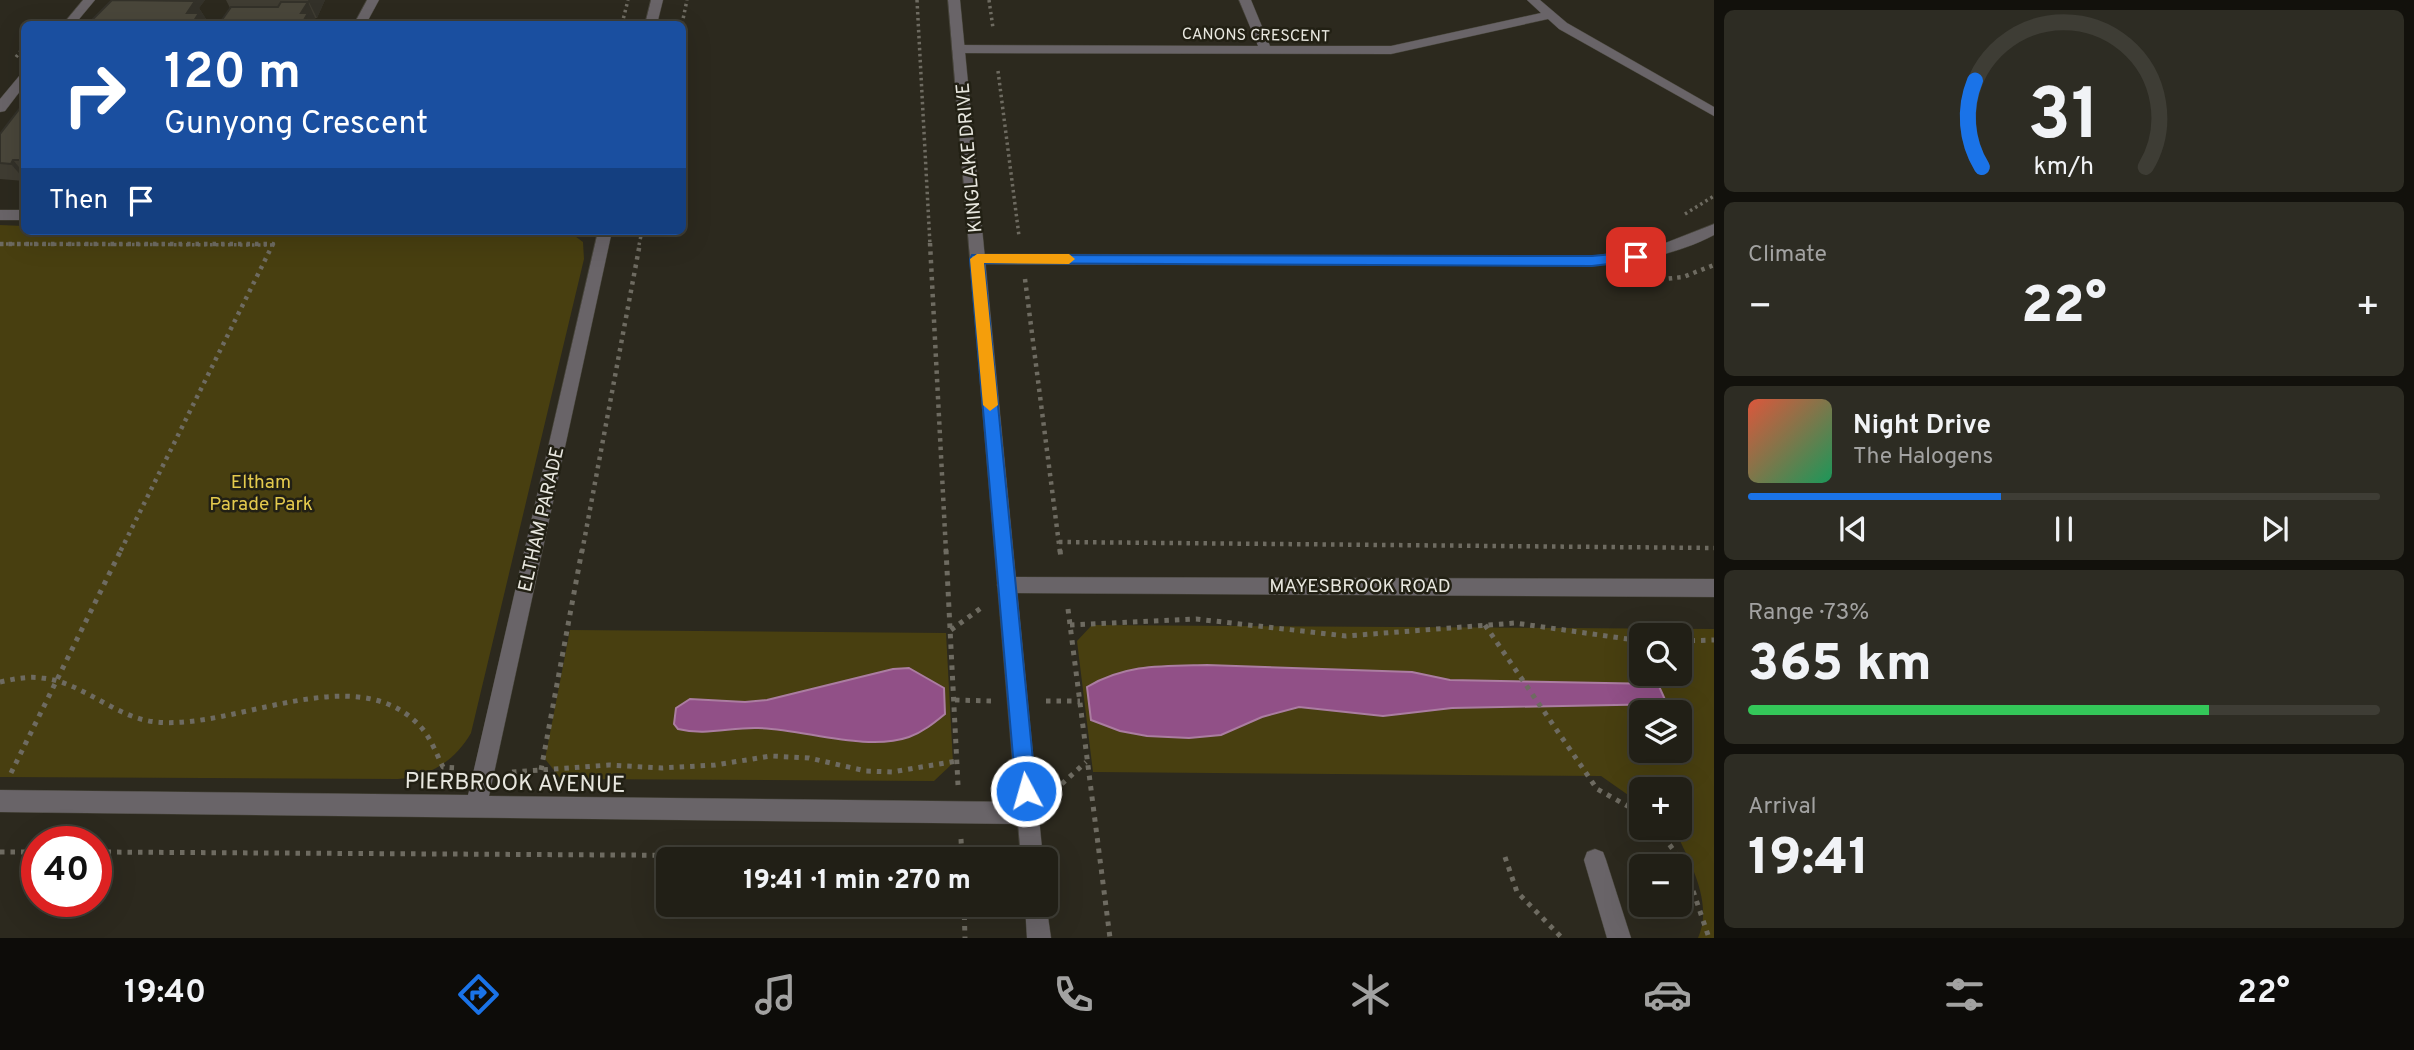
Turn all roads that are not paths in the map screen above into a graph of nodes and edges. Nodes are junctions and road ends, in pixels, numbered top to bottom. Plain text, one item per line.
1 (89, 0) edge
2 (373, 0) edge
3 (657, 0) edge
4 (954, 0) edge
5 (1245, 0) edge
6 (1533, 0) edge
7 (1550, 15) junction
8 (72, 21) edge
9 (362, 21) edge
10 (652, 21) edge
11 (958, 49) junction
12 (1265, 49) junction
13 (21, 82) edge
14 (0, 108) edge
15 (1714, 111) edge
16 (0, 215) edge
17 (21, 215) edge
18 (1714, 229) edge
19 (604, 235) edge
20 (977, 259) junction
21 (1006, 584) junction
22 (1714, 588) edge
23 (3, 792) edge
24 (476, 806) junction
25 (1028, 813) junction
26 (1031, 847) edge
27 (1595, 860) dead end
28 (1038, 917) edge
29 (1040, 938) edge
30 (1619, 938) edge

1 - 8 street
2 - 9 street
3 - 10 street
4 - 11 street, KINGLAKE DRIVE
5 - 12 street
6 - 7 street
7 - 12 street, CANONS CRESCENT
7 - 15 street
11 - 12 street, CANONS CRESCENT
11 - 20 street, KINGLAKE DRIVE
13 - 14 street
16 - 17 street
18 - 20 street
19 - 24 street, ELTHAM PARADE
20 - 21 street, KINGLAKE DRIVE
21 - 22 street, MAYESBROOK ROAD
21 - 25 street, KINGLAKE DRIVE
23 - 24 street, PIERBROOK AVENUE
24 - 25 street, PIERBROOK AVENUE
25 - 26 street, KINGLAKE DRIVE
27 - 30 street
28 - 29 street

